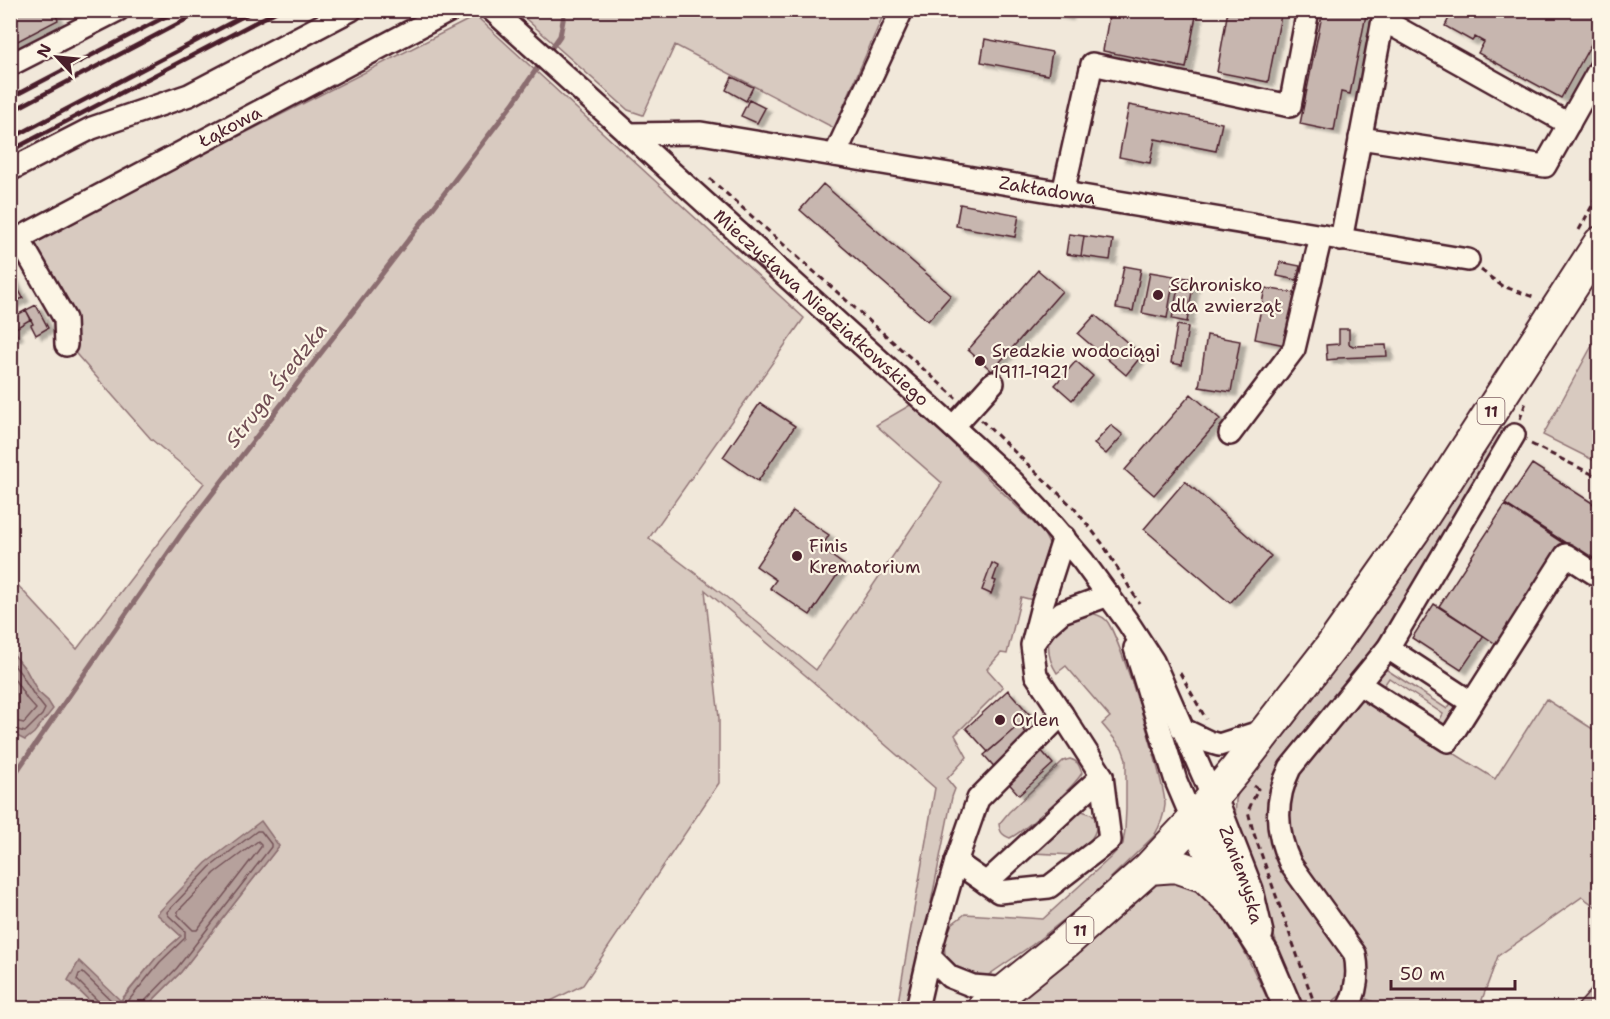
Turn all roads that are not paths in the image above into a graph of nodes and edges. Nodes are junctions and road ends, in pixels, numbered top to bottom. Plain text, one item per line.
1 (118, 10) edge
2 (351, 10) edge
3 (451, 10) edge
4 (902, 10) edge
5 (1308, 10) edge
6 (493, 12) edge
7 (1384, 15) edge
8 (10, 65) edge
9 (1599, 68) edge
10 (1569, 124) junction
11 (628, 134) junction
12 (1360, 138) junction
13 (835, 155) junction
14 (10, 170) edge
15 (1063, 193) junction
16 (1331, 238) junction
17 (15, 241) edge
18 (1599, 243) edge
19 (1468, 260) dead end
20 (66, 345) dead end
21 (993, 383) dead end
22 (953, 427) junction
23 (1230, 434) dead end
24 (1514, 435) dead end
25 (1064, 537) junction
26 (1599, 577) edge
27 (1109, 595) junction
28 (1127, 621) junction
29 (1032, 645) junction
30 (1388, 648) junction
31 (1359, 684) junction
32 (1472, 703) junction
33 (1062, 714) junction
34 (1182, 729) junction
35 (1267, 730) junction
36 (1102, 776) junction
37 (1203, 809) junction
38 (956, 862) junction
39 (1149, 868) junction
40 (986, 883) junction
41 (1230, 900) junction
42 (1264, 954) junction
43 (929, 956) junction
44 (1009, 989) junction
45 (917, 1008) edge
46 (984, 1008) edge
47 (1288, 1008) edge
48 (1348, 1008) edge

1 - 8 street
2 - 14 street
3 - 17 street, Łąkowa
4 - 13 street
5 - 15 street
6 - 11 street, Mieczysława Niedziałkowskiego
7 - 10 street
7 - 12 street
9 - 10 street
10 - 12 street
11 - 13 street, Zakładowa
11 - 22 street, Mieczysława Niedziałkowskiego
12 - 16 street
13 - 15 street, Zakładowa
15 - 16 street, Zakładowa
16 - 19 street, Zakładowa
16 - 23 street
17 - 20 street
18 - 35 highway, 11
21 - 22 street
22 - 25 street, Mieczysława Niedziałkowskiego
24 - 30 street
25 - 27 street, Mieczysława Niedziałkowskiego
25 - 29 street
26 - 32 street
27 - 28 street, Mieczysława Niedziałkowskiego
27 - 29 street
28 - 34 street, Mieczysława Niedziałkowskiego
28 - 37 street, Mieczysława Niedziałkowskiego
29 - 33 street
30 - 31 street
30 - 32 street
31 - 32 street
31 - 48 street
33 - 36 street
33 - 38 street
34 - 35 street
34 - 37 street, Mieczysława Niedziałkowskiego
35 - 37 highway, 11
36 - 40 street
36 - 40 street
37 - 39 highway, 11
37 - 41 main road, Zaniemyska
37 - 42 main road, Zaniemyska
38 - 40 street
38 - 43 street
39 - 41 highway
39 - 44 highway, 11
41 - 42 main road, Zaniemyska
42 - 47 main road, Zaniemyska
43 - 44 street
43 - 45 street
44 - 46 highway, 11

